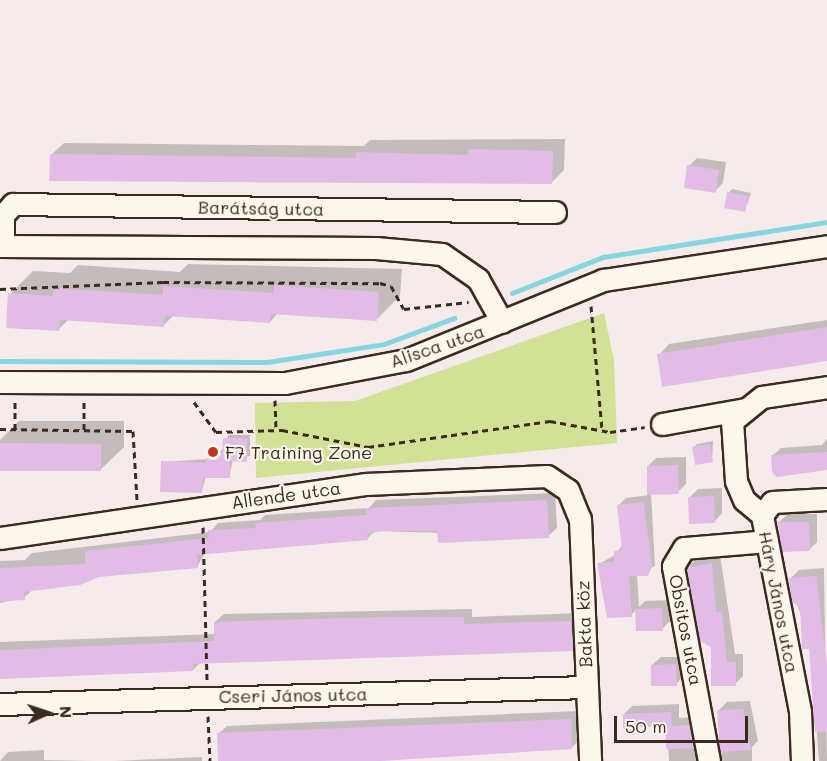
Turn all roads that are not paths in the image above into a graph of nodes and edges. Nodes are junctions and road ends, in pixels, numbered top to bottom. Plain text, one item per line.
1 (555, 212) dead end
2 (1, 246) edge
3 (827, 246) edge
4 (502, 322) junction
5 (8, 382) edge
6 (827, 387) edge
7 (745, 409) junction
8 (662, 424) road end
9 (568, 490) joint
10 (827, 499) edge
11 (762, 515) junction
12 (0, 538) edge
13 (767, 541) junction
14 (586, 687) junction
15 (0, 704) edge
16 (590, 761) edge
17 (709, 761) edge
18 (802, 761) edge

1 - 2 street, Barátság utca
2 - 4 street, Barátság utca
3 - 4 street, Alisca utca
4 - 5 street, Alisca utca
6 - 7 street
7 - 8 street
7 - 11 street
9 - 12 street, Allende utca
9 - 14 street, Bakta köz
10 - 11 street, Háry János utca
11 - 13 street, Háry János utca
13 - 17 street, Obsitos utca
13 - 18 street, Háry János utca
14 - 15 street, Cseri János utca
14 - 16 street, Bakta köz

